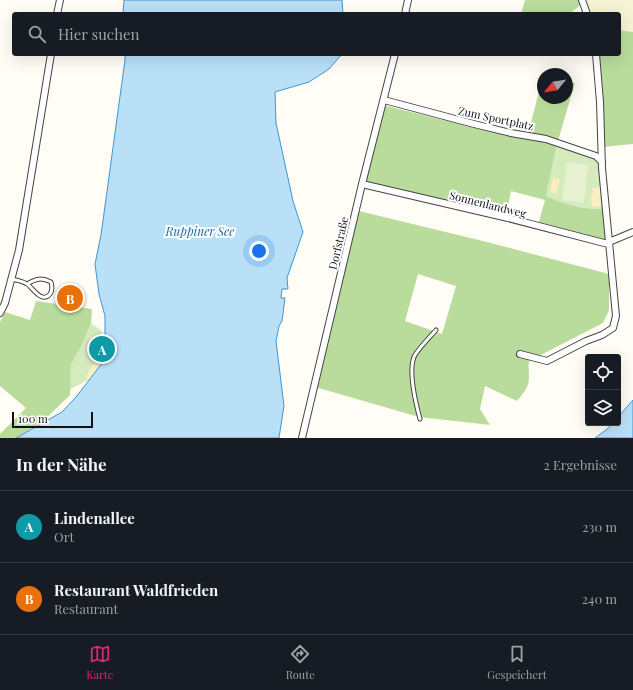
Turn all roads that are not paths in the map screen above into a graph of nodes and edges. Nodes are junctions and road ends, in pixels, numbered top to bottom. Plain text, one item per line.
1 (60, 0) edge
2 (408, 0) edge
3 (582, 0) edge
4 (57, 12) edge
5 (405, 12) edge
6 (586, 12) edge
7 (51, 56) edge
8 (395, 56) edge
9 (596, 56) edge
10 (384, 100) junction
11 (602, 165) junction
12 (362, 184) junction
13 (633, 232) edge
14 (608, 243) junction
15 (12, 279) junction
16 (27, 284) junction
17 (0, 313) edge
18 (436, 330) dead end
19 (520, 354) dead end
20 (420, 419) dead end
21 (302, 438) edge

1 - 4 street
2 - 5 street
3 - 6 street
7 - 15 street
8 - 10 street, Dorfstraße
9 - 11 street
10 - 11 street, Zum Sportplatz
10 - 12 street, Dorfstraße
11 - 14 street
12 - 14 street, Sonnenlandweg
12 - 21 street, Dorfstraße
13 - 14 street
14 - 19 street
15 - 16 lane
15 - 17 street
16 - 16 lane
18 - 20 lane

